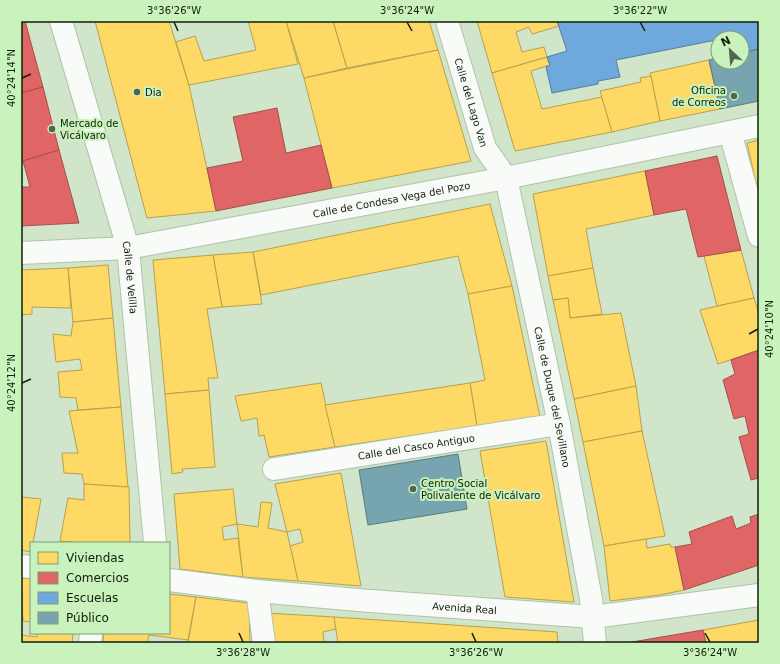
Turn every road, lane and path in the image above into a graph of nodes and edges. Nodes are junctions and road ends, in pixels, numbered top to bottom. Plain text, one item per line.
1 (61, 21) edge
2 (447, 21) edge
3 (759, 126) edge
4 (730, 132) junction
5 (506, 178) junction
6 (759, 236) edge
7 (128, 248) junction
8 (21, 254) edge
9 (558, 424) junction
10 (274, 470) dead end
11 (154, 542) edge
12 (170, 580) edge
13 (257, 591) junction
14 (759, 595) edge
15 (593, 616) junction
16 (264, 643) edge
17 (595, 643) edge

1 - 7 street, Calle de Velilla
2 - 5 street, Calle del Lago Van
3 - 4 street, Calle de Condesa Vega del Pozo
4 - 5 street, Calle de Condesa Vega del Pozo
4 - 6 street
5 - 7 street, Calle de Condesa Vega del Pozo
5 - 9 street, Calle de Duque del Sevillano
7 - 8 street, Calle de Condesa Vega del Pozo
7 - 11 street, Calle de Velilla
9 - 10 street, Calle del Casco Antiguo
9 - 15 street, Calle de Duque del Sevillano
12 - 13 street, Avenida Real
13 - 15 street, Avenida Real
13 - 16 street
14 - 15 street, Avenida Real
15 - 17 street, Calle de Duque del Sevillano

